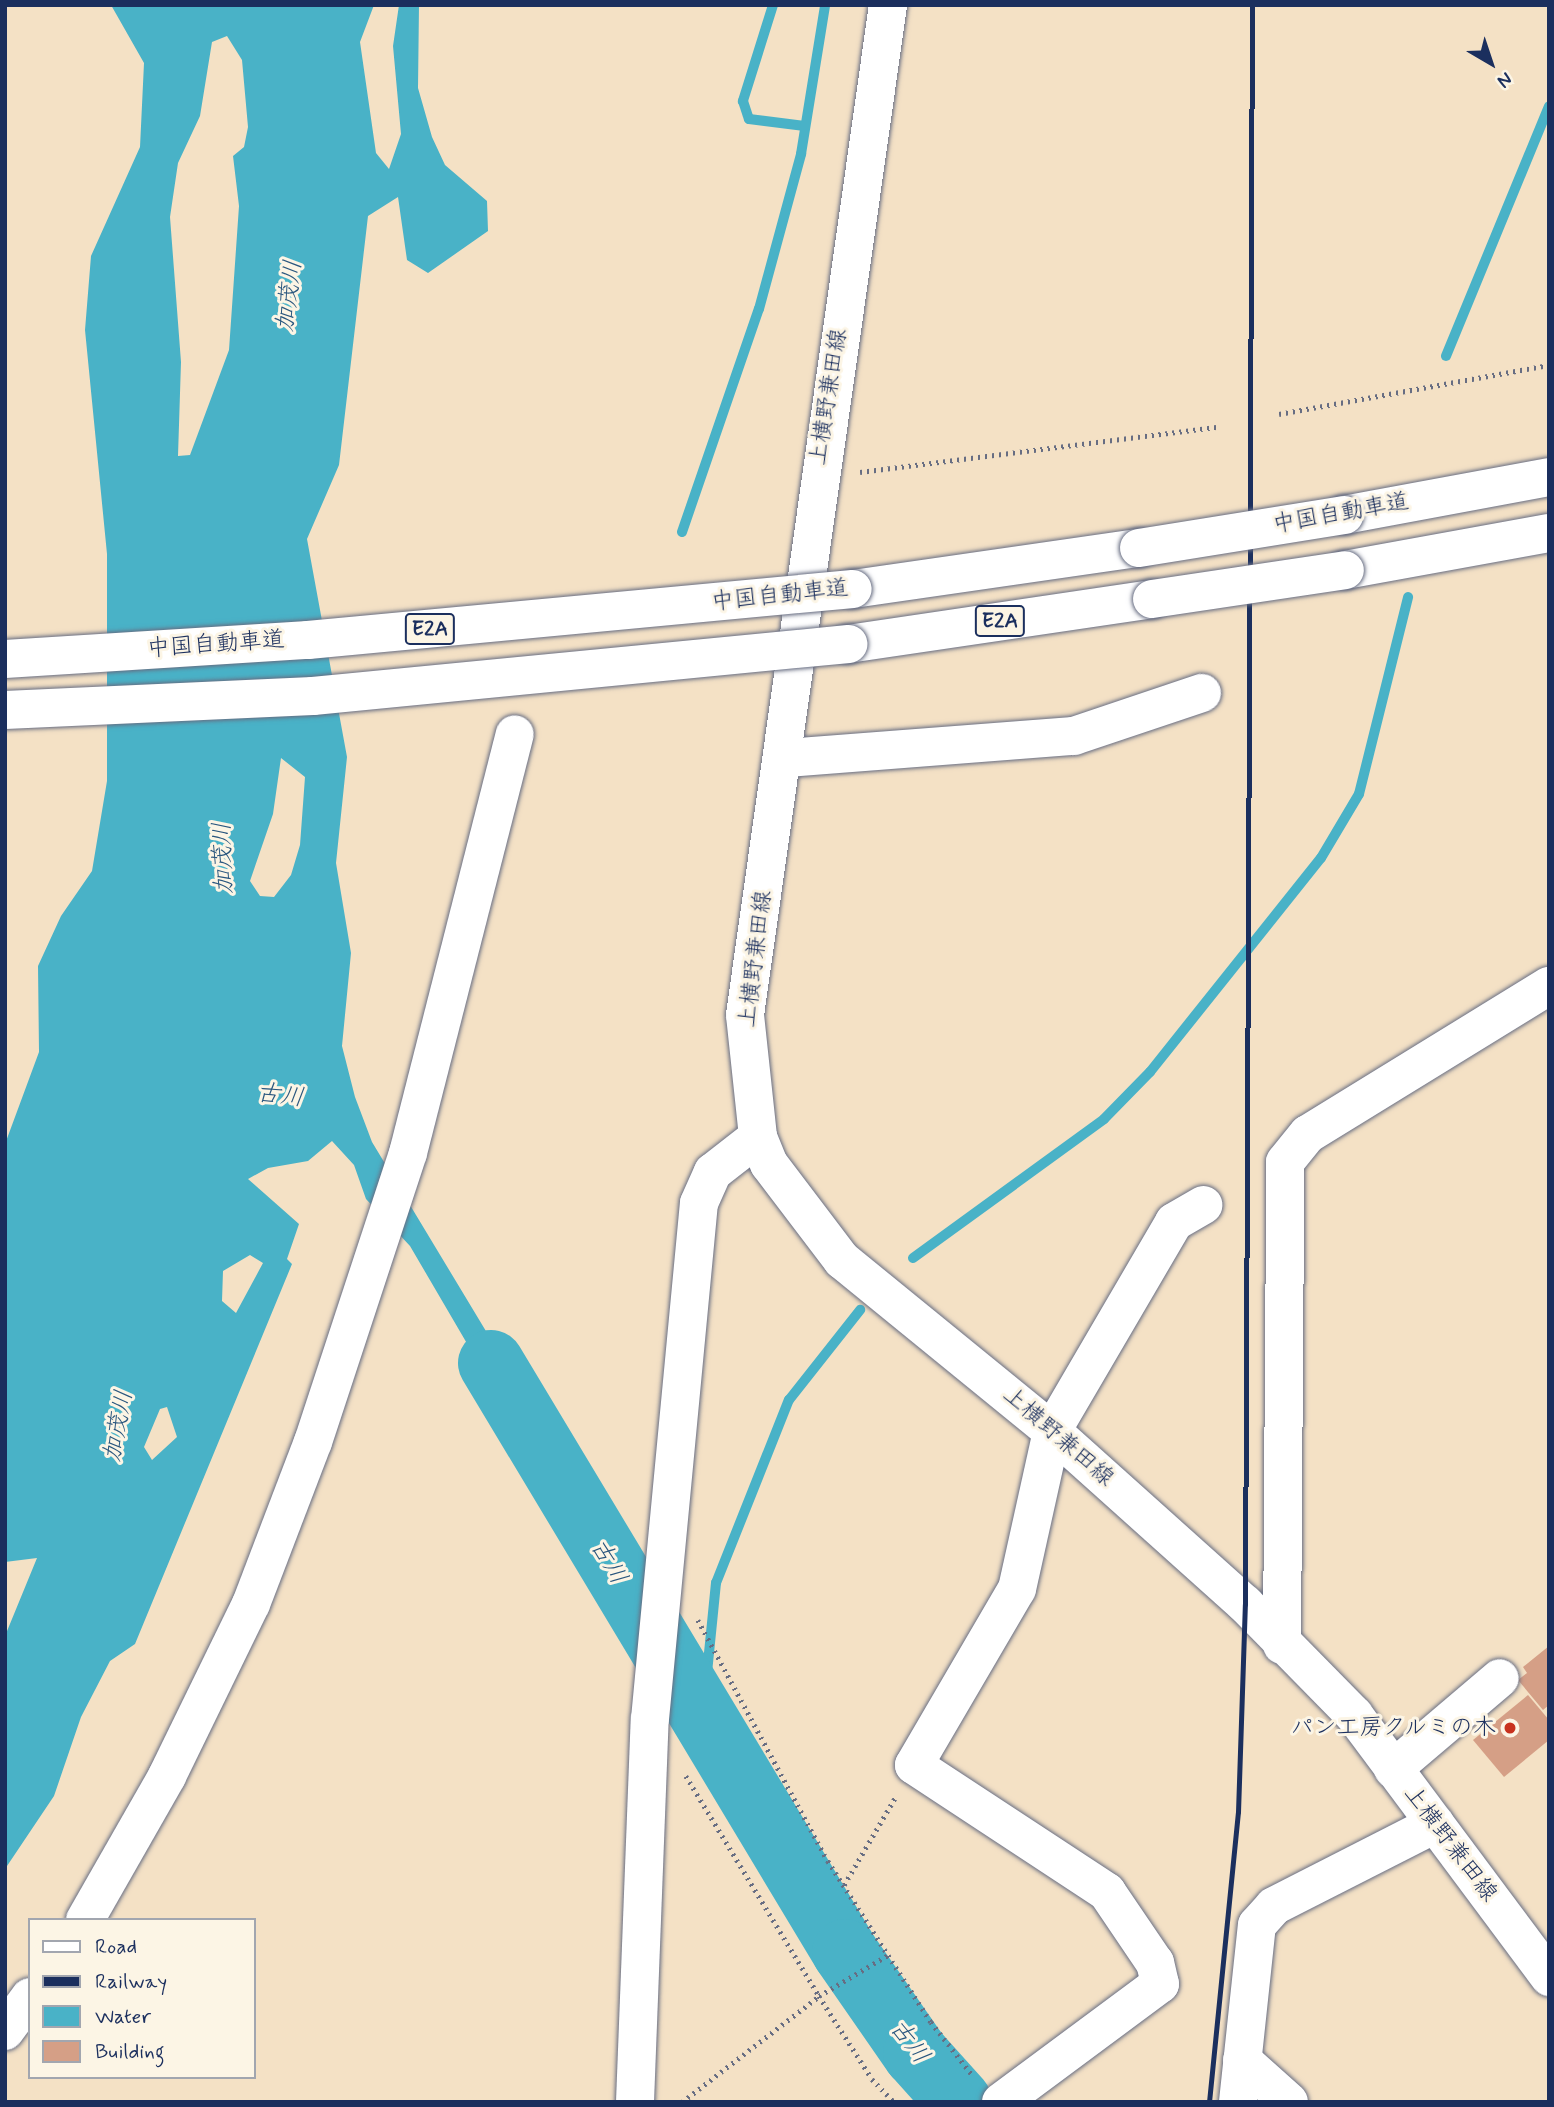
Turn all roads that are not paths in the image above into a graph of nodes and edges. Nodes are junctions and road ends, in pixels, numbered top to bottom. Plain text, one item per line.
1 (888, 5) edge
2 (1549, 477) edge
3 (1549, 533) edge
4 (5, 659) edge
5 (1202, 693) dead end
6 (5, 710) edge
7 (515, 734) dead end
8 (786, 758) junction
9 (1549, 986) edge
10 (758, 1137) junction
11 (1204, 1205) dead end
12 (1052, 1431) junction
13 (1282, 1645) junction
14 (1500, 1678) dead end
15 (1393, 1769) junction
16 (1435, 1824) junction
17 (86, 1918) edge
18 (1549, 1977) edge
19 (28, 2000) edge
20 (5, 2031) edge
21 (1242, 2060) junction
22 (989, 2092) edge
23 (635, 2102) edge
24 (1238, 2102) edge
25 (1289, 2102) edge

1 - 8 main road, 上横野兼田線
2 - 4 main road, 中国自動車道 / E2A, bridge
3 - 6 main road, E2A, bridge
5 - 8 main road
7 - 17 main road
8 - 10 main road, 上横野兼田線
9 - 13 main road
10 - 12 main road, 上横野兼田線
10 - 23 main road
11 - 12 main road
12 - 13 main road, 上横野兼田線
12 - 22 main road
13 - 15 main road, 上横野兼田線
14 - 15 main road
15 - 16 main road, 上横野兼田線
16 - 18 main road, 上横野兼田線
16 - 21 main road
19 - 20 main road
21 - 24 main road
21 - 25 main road

